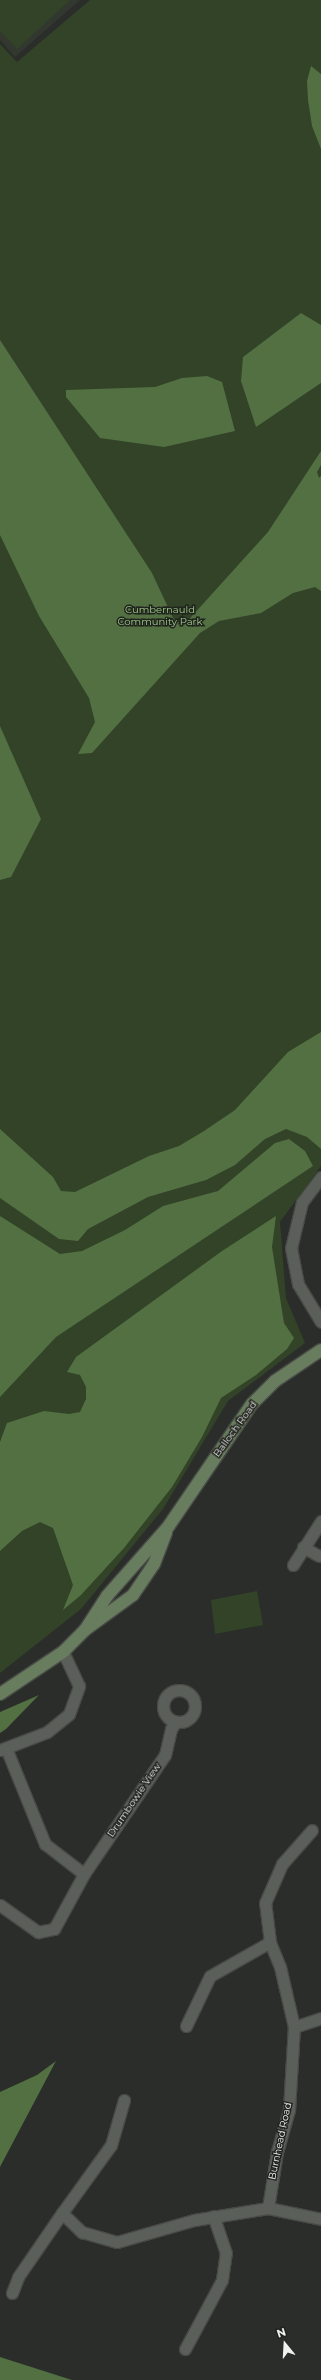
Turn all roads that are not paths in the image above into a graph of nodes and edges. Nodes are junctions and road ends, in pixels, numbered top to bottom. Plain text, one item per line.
1 (321, 1177) edge
2 (321, 1322) edge
3 (321, 1350) edge
4 (321, 1521) edge
5 (168, 1527) junction
6 (303, 1547) junction
7 (319, 1556) dead end
8 (293, 1565) dead end
9 (85, 1630) junction
10 (63, 1652) junction
11 (0, 1694) edge
12 (175, 1722) dead end
13 (3, 1749) edge
14 (312, 1830) dead end
15 (84, 1874) junction
16 (0, 1905) edge
17 (270, 1942) junction
18 (321, 2018) edge
19 (186, 2026) dead end
20 (294, 2026) junction
21 (124, 2100) dead end
22 (268, 2208) junction
23 (62, 2213) junction
24 (213, 2216) junction
25 (321, 2219) edge
26 (12, 2293) dead end
27 (185, 2349) dead end

1 - 2 street
3 - 5 street, Balloch Road
4 - 6 street
5 - 9 street, Balloch Road
5 - 9 street, Balloch Road
6 - 7 street
6 - 8 street
9 - 10 street, Balloch Road
10 - 11 street, Balloch Road
10 - 13 street
12 - 15 street, Drumbowie View
13 - 15 street
14 - 17 street, Burnhead Road
15 - 16 street, Drumbowie View
17 - 19 street
17 - 20 street, Burnhead Road
18 - 20 street
20 - 22 street, Burnhead Road
21 - 23 street
22 - 24 street
22 - 25 street
23 - 24 street
23 - 26 street
24 - 27 street

